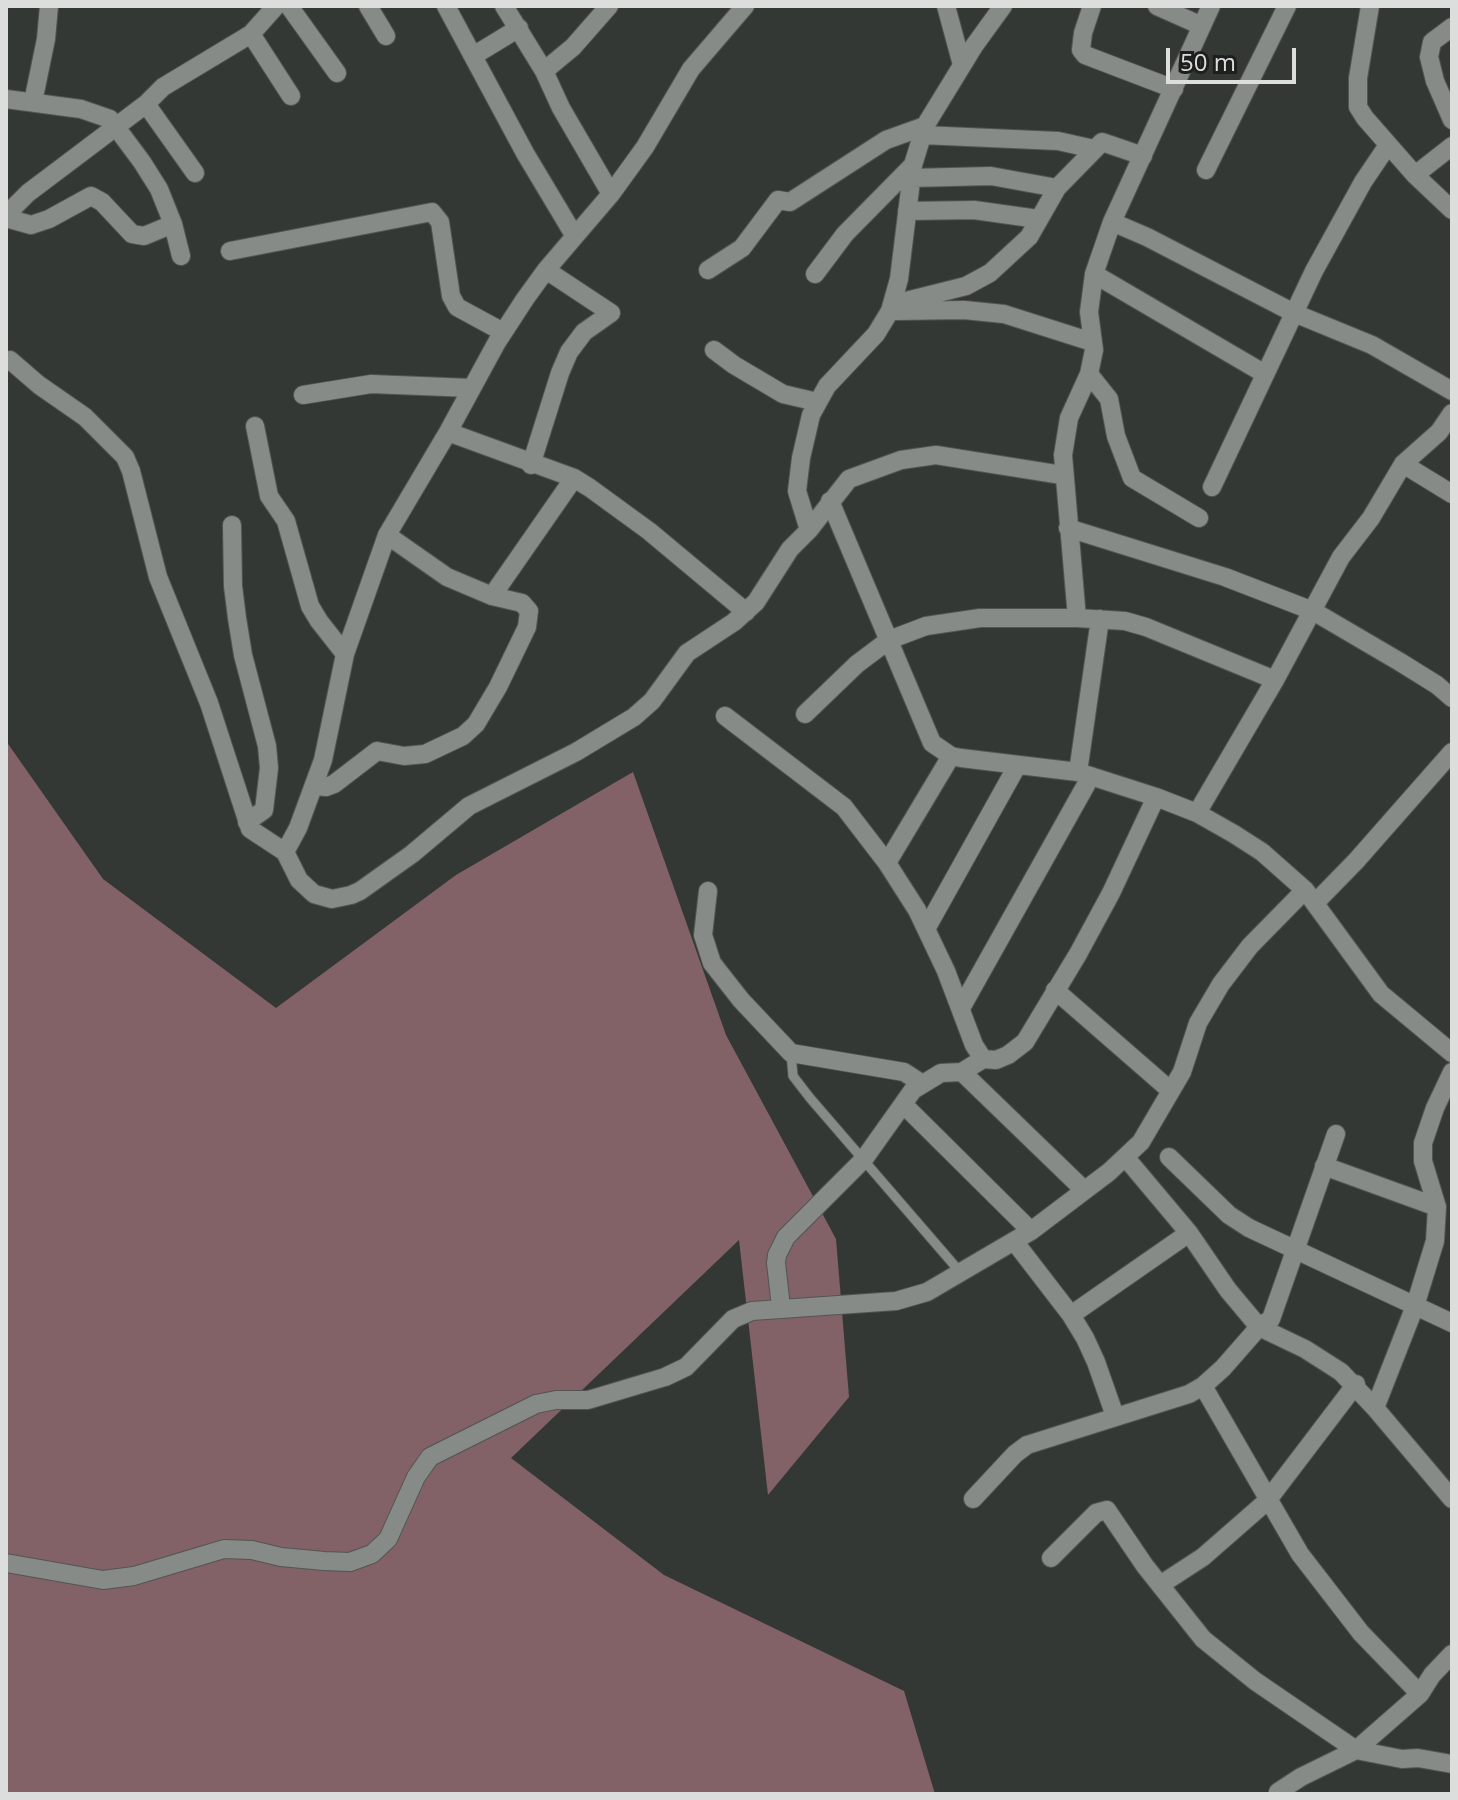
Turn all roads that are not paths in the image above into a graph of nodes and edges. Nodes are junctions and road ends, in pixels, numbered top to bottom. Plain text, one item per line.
1 (49, 6) edge
2 (276, 6) edge
3 (289, 6) edge
4 (368, 6) edge
5 (446, 6) edge
6 (504, 6) edge
7 (609, 6) edge
8 (745, 6) edge
9 (946, 6) edge
10 (1003, 6) edge
11 (1092, 6) edge
12 (1157, 6) edge
13 (1211, 6) edge
14 (1287, 6) edge
15 (1370, 6) edge
16 (1202, 26) junction
17 (1452, 27) edge
18 (519, 28) junction
19 (251, 34) junction
20 (386, 36) dead end
21 (473, 56) junction
22 (962, 65) junction
23 (544, 71) junction
24 (337, 73) dead end
25 (1174, 89) junction
26 (291, 96) dead end
27 (6, 99) edge
28 (33, 102) junction
29 (146, 104) junction
30 (1452, 120) edge
31 (117, 126) junction
32 (923, 131) junction
33 (1388, 145) junction
34 (1452, 146) edge
35 (1094, 149) junction
36 (1143, 156) junction
37 (1206, 170) dead end
38 (912, 172) junction
39 (195, 173) dead end
40 (1415, 175) junction
41 (1057, 188) junction
42 (611, 194) junction
43 (1452, 210) edge
44 (907, 211) junction
45 (6, 216) edge
46 (1038, 219) junction
47 (1112, 222) junction
48 (173, 224) junction
49 (574, 235) junction
50 (230, 251) dead end
51 (181, 256) dead end
52 (546, 270) junction
53 (708, 270) dead end
54 (815, 274) dead end
55 (1094, 274) junction
56 (890, 311) junction
57 (1294, 313) junction
58 (503, 332) junction
59 (1092, 342) junction
60 (714, 350) dead end
61 (7, 359) edge
62 (1089, 374) junction
63 (1265, 374) junction
64 (471, 388) junction
65 (1452, 391) edge
66 (303, 395) dead end
67 (817, 402) junction
68 (1452, 413) edge
69 (255, 426) dead end
70 (448, 432) junction
71 (1403, 464) junction
72 (531, 465) junction
73 (1062, 475) junction
74 (574, 478) junction
75 (1212, 487) dead end
76 (1452, 494) edge
77 (830, 501) junction
78 (1199, 518) dead end
79 (232, 525) dead end
80 (1068, 528) junction
81 (809, 530) junction
82 (387, 535) junction
83 (492, 596) junction
84 (1313, 611) junction
85 (746, 612) junction
86 (1077, 618) junction
87 (1100, 619) junction
88 (889, 640) junction
89 (345, 654) junction
90 (1275, 680) junction
91 (1452, 698) edge
92 (805, 714) dead end
93 (725, 716) dead end
94 (1452, 752) edge
95 (951, 756) junction
96 (1017, 766) junction
97 (1084, 774) junction
98 (315, 786) junction
99 (1156, 797) junction
100 (1197, 813) junction
101 (247, 822) junction
102 (285, 852) junction
103 (887, 863) junction
104 (708, 891) dead end
105 (1310, 896) junction
106 (926, 929) junction
107 (1055, 990) junction
108 (961, 1008) junction
109 (791, 1053) junction
110 (1452, 1053) edge
111 (983, 1059) junction
112 (962, 1072) junction
113 (1452, 1072) edge
114 (921, 1083) junction
115 (1171, 1091) junction
116 (904, 1105) junction
117 (1336, 1134) dead end
118 (1169, 1157) dead end
119 (1126, 1158) junction
120 (864, 1159) junction
121 (1324, 1166) junction
122 (1083, 1189) junction
123 (1437, 1207) junction
124 (1031, 1231) junction
125 (1189, 1233) junction
126 (1014, 1241) junction
127 (1295, 1251) junction
128 (961, 1273) junction
129 (1415, 1306) junction
130 (781, 1307) junction
131 (1071, 1315) junction
132 (1452, 1323) edge
133 (1259, 1327) junction
134 (1356, 1384) junction
135 (1203, 1386) junction
136 (1375, 1408) junction
137 (1115, 1416) junction
138 (973, 1499) dead end
139 (1452, 1499) edge
140 (1267, 1501) junction
141 (1051, 1558) dead end
142 (6, 1563) edge
143 (1160, 1585) junction
144 (1452, 1654) edge
145 (1420, 1694) junction
146 (1356, 1750) junction
147 (1452, 1764) edge
148 (1278, 1792) edge

1 - 28 street
2 - 19 street
3 - 24 street
4 - 20 street
5 - 21 street
6 - 18 street
7 - 23 street
8 - 42 street
9 - 22 street
10 - 22 street
11 - 25 street
12 - 16 street
13 - 16 street
14 - 37 street
15 - 33 street
16 - 25 street
17 - 30 street
18 - 21 street
18 - 23 street
19 - 26 street
19 - 29 street
21 - 49 street
22 - 32 street
23 - 42 street
25 - 36 street
27 - 28 street
28 - 31 street
29 - 31 street
29 - 39 street
31 - 45 street
31 - 48 street
32 - 35 street
32 - 38 street
32 - 53 street
33 - 40 street
33 - 57 street
34 - 40 street
35 - 36 street
35 - 41 street
36 - 47 street
38 - 41 street
38 - 44 street
38 - 54 street
40 - 43 street
41 - 46 street
42 - 49 street
44 - 46 street
44 - 56 street
45 - 48 street
46 - 56 street
47 - 55 street
47 - 57 street
48 - 51 street
49 - 52 street
50 - 58 street
52 - 58 street
52 - 72 street
55 - 59 street
55 - 63 street
56 - 59 street
56 - 67 street
57 - 63 street
57 - 65 street
58 - 64 street
59 - 62 street
60 - 67 street
61 - 101 street
62 - 73 street
62 - 78 street
63 - 75 street
64 - 66 street
64 - 70 street
67 - 81 street
68 - 71 street
69 - 89 street
70 - 72 street
70 - 82 street
71 - 76 street
71 - 84 street
72 - 74 street
73 - 77 street
73 - 80 street
74 - 83 street
74 - 85 street
77 - 81 street
77 - 88 street
79 - 101 street
80 - 84 street
80 - 86 street
81 - 85 street
82 - 83 street
82 - 89 street
83 - 98 street
84 - 90 street
84 - 91 street
85 - 102 street
86 - 87 street
86 - 88 street
87 - 90 street
87 - 97 street
88 - 92 street
88 - 95 street
89 - 98 street
90 - 100 street
93 - 103 street
94 - 105 street
95 - 96 street
95 - 103 street
96 - 97 street
96 - 106 street
97 - 99 street
97 - 108 street
98 - 102 street
99 - 100 street
99 - 107 street
100 - 105 street
101 - 102 street
103 - 106 street
104 - 109 street
105 - 110 street
105 - 115 street
106 - 108 street
107 - 111 street
107 - 115 street
108 - 111 street
109 - 114 street
109 - 120 lane
111 - 112 street
112 - 114 street
112 - 122 street
113 - 123 street
114 - 116 street
115 - 119 street
116 - 120 street
116 - 124 street
117 - 121 street
118 - 127 street
119 - 122 street
119 - 125 street
120 - 128 lane
120 - 130 street
121 - 123 street
121 - 127 street
122 - 124 street
123 - 129 street
124 - 126 street
125 - 131 street
125 - 133 street
126 - 128 street
126 - 131 street
127 - 129 street
127 - 133 street
128 - 130 street
129 - 132 street
129 - 136 street
130 - 142 street
131 - 137 street
133 - 134 street
133 - 135 street
134 - 136 street
134 - 140 street
135 - 137 street
135 - 140 street
136 - 139 street
137 - 138 street
140 - 143 street
140 - 145 street
141 - 143 street
143 - 146 street
144 - 145 street
145 - 146 street
146 - 147 street
146 - 148 street

